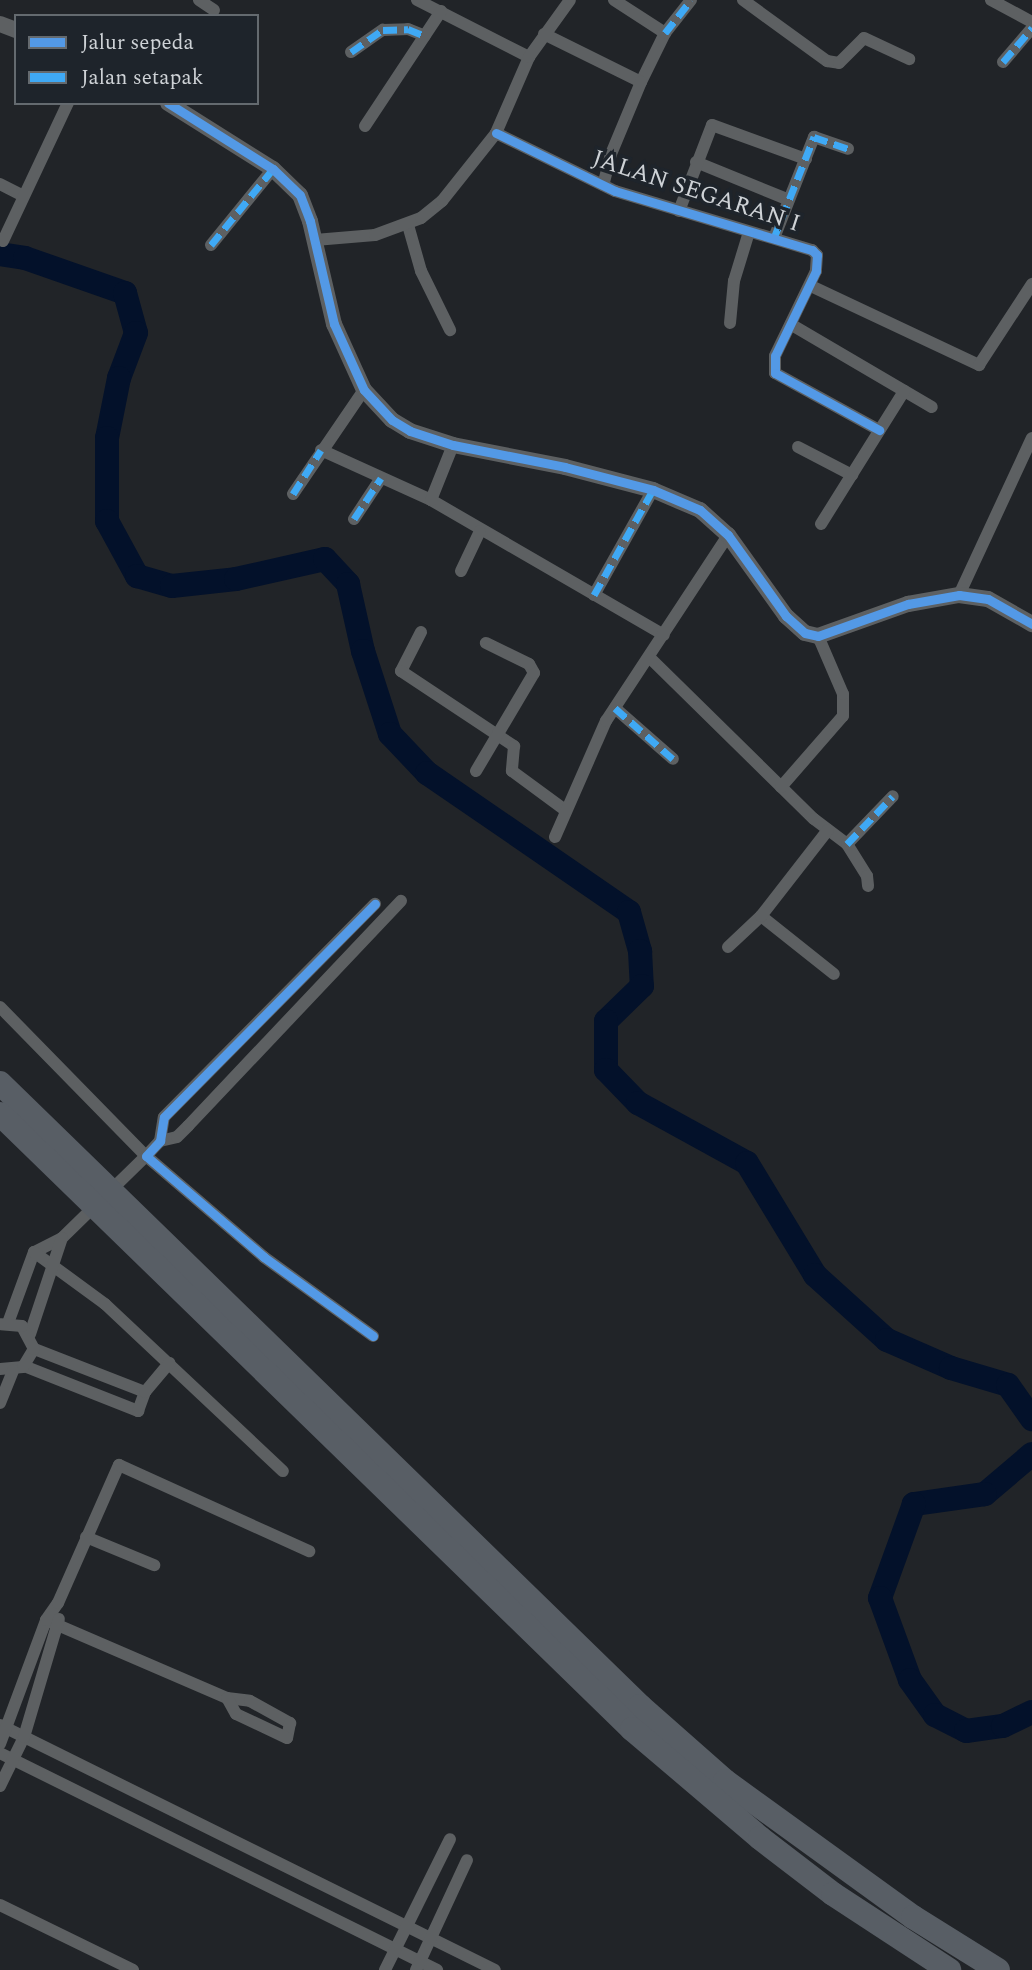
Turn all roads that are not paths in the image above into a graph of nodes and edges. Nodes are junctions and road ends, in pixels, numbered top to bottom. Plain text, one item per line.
1 (199, 0) edge
2 (417, 0) edge
3 (570, 0) edge
4 (614, 0) edge
5 (691, 0) edge
6 (743, 0) edge
7 (991, 0) edge
8 (214, 9) dead end
9 (441, 11) junction
10 (1032, 22) edge
11 (1032, 28) edge
12 (665, 33) junction
13 (544, 34) junction
14 (425, 36) junction
15 (351, 52) dead end
16 (529, 57) junction
17 (909, 59) dead end
18 (1003, 62) dead end
19 (641, 82) junction
20 (67, 105) edge
21 (171, 105) edge
22 (365, 126) dead end
23 (496, 133) junction
24 (848, 149) dead end
25 (806, 159) junction
26 (696, 162) junction
27 (273, 169) junction
28 (0, 184) edge
29 (603, 185) junction
30 (22, 195) junction
31 (784, 198) dead end
32 (679, 211) junction
33 (408, 225) junction
34 (749, 232) junction
35 (774, 238) junction
36 (315, 240) junction
37 (3, 241) dead end
38 (211, 244) dead end
39 (1032, 284) edge
40 (811, 286) junction
41 (730, 323) dead end
42 (792, 325) junction
43 (450, 330) dead end
44 (364, 390) junction
45 (904, 391) junction
46 (932, 407) dead end
47 (879, 430) junction
48 (1032, 438) edge
49 (453, 445) junction
50 (797, 447) dead end
51 (321, 450) junction
52 (852, 475) junction
53 (381, 478) junction
54 (653, 490) junction
55 (293, 494) dead end
56 (432, 500) junction
57 (354, 519) dead end
58 (821, 524) dead end
59 (480, 531) junction
60 (728, 535) junction
61 (461, 571) dead end
62 (594, 594) junction
63 (959, 595) junction
64 (1032, 624) edge
65 (421, 632) dead end
66 (664, 635) junction
67 (818, 636) junction
68 (486, 643) dead end
69 (649, 657) junction
70 (615, 708) junction
71 (499, 736) junction
72 (673, 759) dead end
73 (476, 771) dead end
74 (781, 787) junction
75 (893, 796) dead end
76 (565, 810) junction
77 (828, 830) junction
78 (555, 837) dead end
79 (847, 845) junction
80 (868, 886) dead end
81 (401, 901) dead end
82 (374, 904) dead end
83 (761, 916) junction
84 (728, 947) dead end
85 (834, 975) dead end
86 (0, 1007) edge
87 (271, 1011) junction
88 (285, 1026) junction
89 (0, 1083) edge
90 (0, 1114) edge
91 (160, 1141) junction
92 (146, 1156) junction
93 (93, 1191) junction
94 (122, 1220) junction
95 (62, 1238) junction
96 (34, 1252) junction
97 (56, 1265) junction
98 (4, 1324) edge
99 (30, 1334) junction
100 (373, 1336) dead end
101 (34, 1349) junction
102 (169, 1363) junction
103 (12, 1369) edge
104 (145, 1392) junction
105 (0, 1403) edge
106 (283, 1471) dead end
107 (86, 1536) junction
108 (309, 1552) dead end
109 (154, 1565) dead end
110 (58, 1603) junction
111 (46, 1620) junction
112 (60, 1626) junction
113 (227, 1698) junction
114 (4, 1727) edge
115 (24, 1737) junction
116 (0, 1744) edge
117 (6, 1756) edge
118 (0, 1786) edge
119 (450, 1839) dead end
120 (467, 1860) dead end
121 (332, 1889) junction
122 (0, 1905) edge
123 (321, 1909) junction
124 (406, 1926) junction
125 (430, 1938) junction
126 (395, 1948) junction
127 (418, 1966) edge
128 (133, 1970) edge
129 (385, 1970) edge
130 (437, 1970) edge
131 (495, 1970) edge
132 (949, 1970) edge
133 (998, 1970) edge

1 - 8 street
2 - 9 street
3 - 13 street
4 - 12 street
5 - 12 street
6 - 17 street
7 - 10 street
9 - 14 street
9 - 16 street
11 - 18 street
12 - 19 street
13 - 16 street
13 - 19 street
14 - 15 street
14 - 22 street
16 - 23 street
19 - 29 street
20 - 30 street
21 - 27 street
23 - 29 street, JALAN SEGARAN I
23 - 33 street
24 - 25 street
25 - 26 street
25 - 35 street
26 - 31 street
26 - 32 street
27 - 36 street
27 - 38 street
28 - 30 street
29 - 32 street, JALAN SEGARAN I
30 - 37 street
32 - 34 street, JALAN SEGARAN I
33 - 36 street
33 - 43 street
34 - 35 street, JALAN SEGARAN I
34 - 41 street
35 - 40 street, JALAN SEGARAN I
36 - 44 street
39 - 40 street
40 - 42 street
42 - 45 street
42 - 47 street
44 - 49 street
44 - 51 street
45 - 46 street
45 - 47 street
47 - 52 street
48 - 63 street
49 - 54 street
49 - 56 street
50 - 52 street
51 - 53 street
51 - 55 street
52 - 58 street
53 - 56 street
53 - 57 street
54 - 60 street
54 - 62 street
56 - 59 street
59 - 61 street
59 - 62 street
60 - 66 street
60 - 67 street
62 - 66 street
63 - 64 street
63 - 67 street
65 - 71 street
66 - 69 street
67 - 74 street
68 - 71 street
69 - 70 street
69 - 74 street
70 - 72 street
70 - 76 street
71 - 73 street
71 - 76 street
74 - 77 street
75 - 79 street
76 - 78 street
77 - 79 street
77 - 83 street
79 - 80 street
81 - 88 street
82 - 87 street
83 - 84 street
83 - 85 street
86 - 92 street
87 - 88 street
87 - 91 street
88 - 91 street
89 - 93 highway
90 - 93 highway
91 - 92 street
92 - 95 street
92 - 100 street
93 - 94 highway
94 - 132 highway
94 - 133 highway
95 - 96 street
95 - 97 street
96 - 97 street
96 - 98 street
97 - 99 street
97 - 102 street
98 - 99 street
99 - 101 street
101 - 103 street
101 - 104 street
102 - 104 street
102 - 106 street
103 - 104 street
103 - 105 street
107 - 108 street
107 - 109 street
107 - 110 street
110 - 111 street
110 - 112 street
111 - 112 street
111 - 114 street
112 - 113 street
112 - 115 street
113 - 113 street
114 - 115 street
114 - 116 street
115 - 117 street
115 - 121 street
117 - 118 street
117 - 123 street
119 - 124 street
120 - 125 street
121 - 123 street
121 - 124 street
122 - 128 street
123 - 126 street
124 - 125 street
124 - 126 street
125 - 127 street
125 - 131 street
126 - 127 street
126 - 129 street
127 - 130 street

